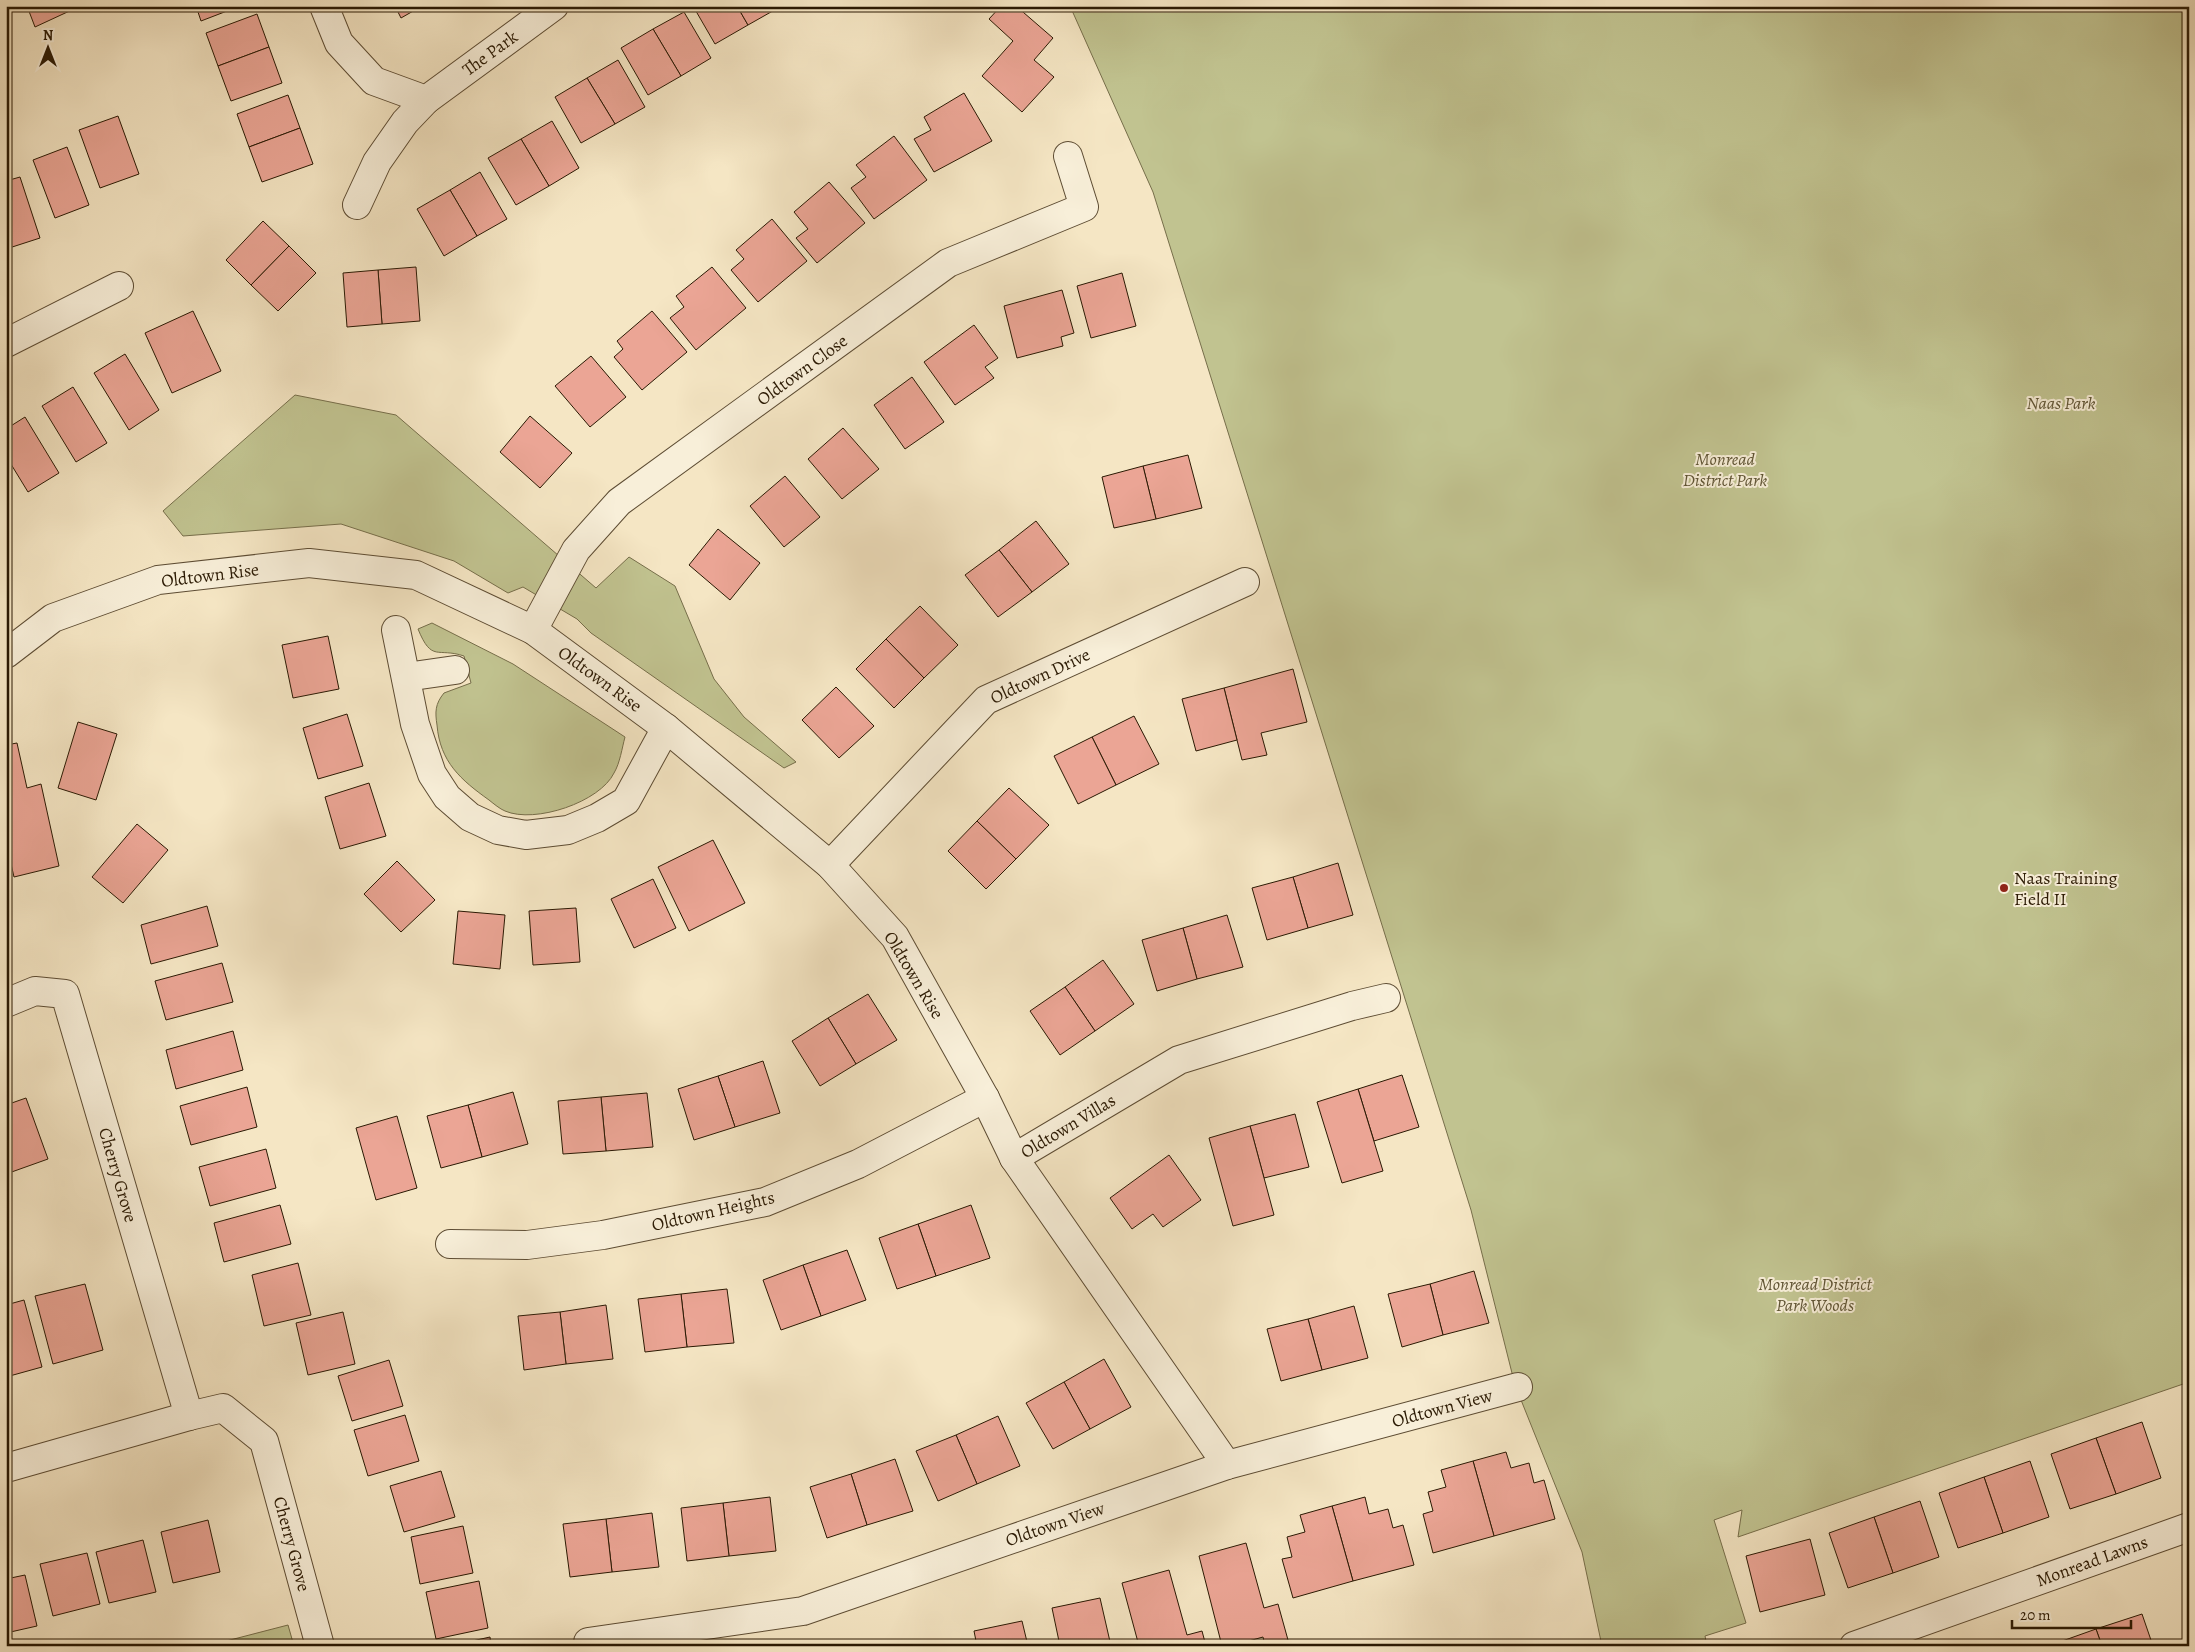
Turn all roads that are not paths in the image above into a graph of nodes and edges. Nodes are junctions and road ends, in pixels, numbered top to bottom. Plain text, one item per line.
1 (324, 6) edge
2 (554, 6) edge
3 (426, 100) junction
4 (1068, 156) dead end
5 (357, 205) dead end
6 (119, 286) dead end
7 (6, 343) edge
8 (1245, 582) dead end
9 (396, 630) dead end
10 (533, 630) junction
11 (6, 654) edge
12 (455, 670) dead end
13 (406, 677) junction
14 (666, 728) junction
15 (830, 865) junction
16 (1386, 998) dead end
17 (6, 1003) edge
18 (985, 1098) junction
19 (1014, 1158) junction
20 (450, 1244) dead end
21 (1518, 1387) dead end
22 (189, 1416) junction
23 (1227, 1464) junction
24 (6, 1468) edge
25 (2189, 1527) edge
26 (588, 1642) dead end
27 (320, 1646) edge
28 (1854, 1646) edge

1 - 3 street
2 - 3 street, The Park
3 - 5 street, The Park
4 - 10 street, Oldtown Close
6 - 7 street
8 - 15 street, Oldtown Drive
9 - 13 street
10 - 11 street, Oldtown Rise
10 - 14 street, Oldtown Rise
12 - 13 street
13 - 14 street
14 - 15 street, Oldtown Rise
15 - 18 street, Oldtown Rise
16 - 19 street, Oldtown Villas
17 - 22 street, Cherry Grove
18 - 19 street, Oldtown Rise
18 - 20 street, Oldtown Heights
19 - 23 street, Oldtown Villas
21 - 23 street, Oldtown View
22 - 24 street, Cherry Grove
22 - 27 street, Cherry Grove
23 - 26 street, Oldtown View
25 - 28 street, Monread Lawns

